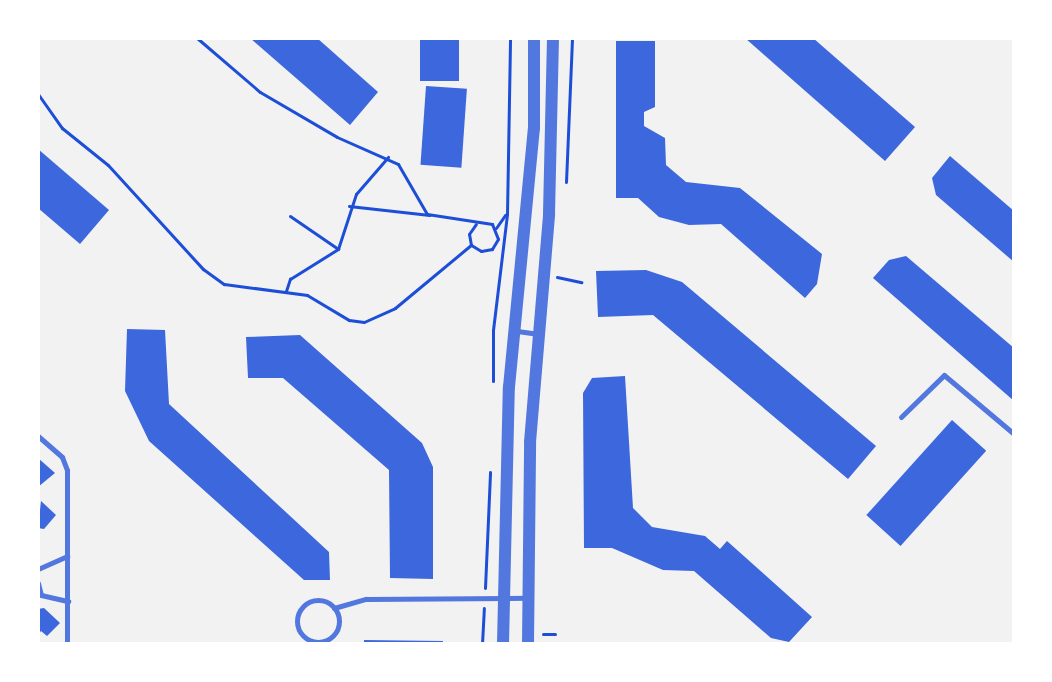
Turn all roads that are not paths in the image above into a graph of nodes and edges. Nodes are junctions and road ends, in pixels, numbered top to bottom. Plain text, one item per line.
1 (534, 38) edge
2 (553, 38) edge
3 (514, 331) junction
4 (540, 335) junction
5 (901, 417) dead end
6 (1014, 434) edge
7 (38, 436) edge
8 (67, 556) junction
9 (38, 569) edge
10 (38, 583) edge
11 (503, 597) junction
12 (528, 598) junction
13 (68, 601) junction
14 (334, 608) junction
15 (67, 644) edge
16 (503, 644) edge
17 (528, 644) edge

1 - 3 street
2 - 4 street
3 - 4 lane
3 - 11 street
4 - 12 street
5 - 6 lane
7 - 8 lane
8 - 9 lane
8 - 13 lane
10 - 13 lane
11 - 12 lane
11 - 14 lane
11 - 16 street
12 - 17 street
13 - 15 lane
14 - 14 lane

